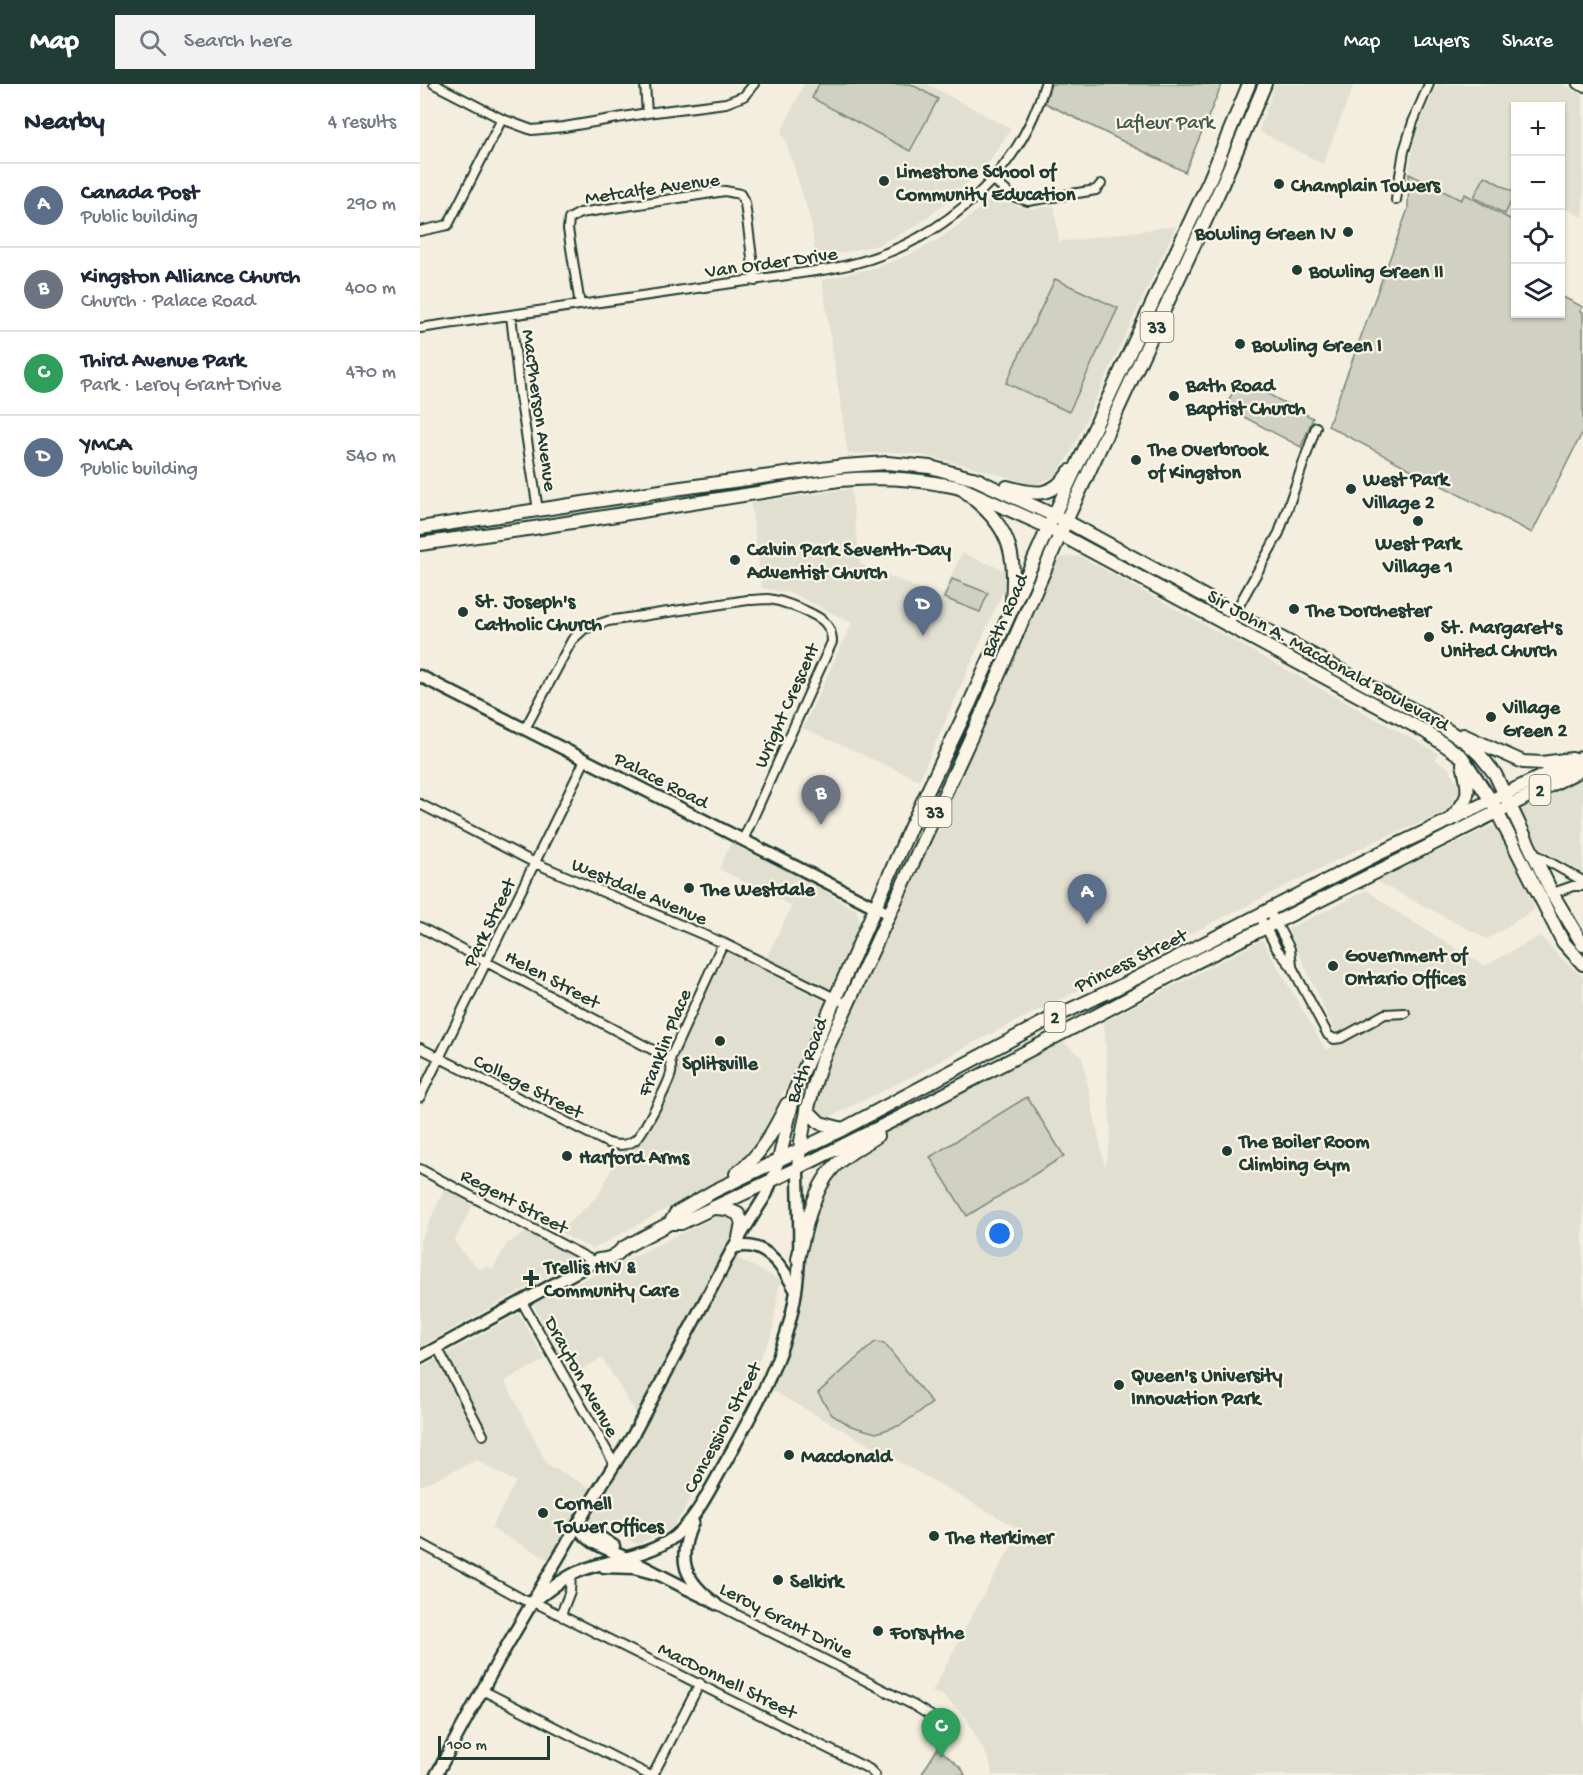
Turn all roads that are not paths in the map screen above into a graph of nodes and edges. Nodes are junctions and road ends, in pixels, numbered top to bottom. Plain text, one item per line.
1 (434, 84) edge
2 (645, 84) edge
3 (754, 84) edge
4 (1044, 84) edge
5 (1249, 84) edge
6 (1265, 84) edge
7 (1429, 84) edge
8 (1577, 84) edge
9 (1583, 87) edge
10 (647, 113) junction
11 (502, 119) junction
12 (992, 179) junction
13 (1101, 184) dead end
14 (1396, 200) dead end
15 (420, 231) edge
16 (755, 281) junction
17 (580, 305) junction
18 (511, 315) junction
19 (420, 328) edge
20 (1316, 427) dead end
21 (1089, 442) junction
22 (973, 478) junction
23 (961, 488) junction
24 (538, 510) junction
25 (1055, 514) junction
26 (1066, 520) junction
27 (565, 523) junction
28 (420, 528) edge
29 (1048, 528) junction
30 (512, 531) junction
31 (1060, 535) junction
32 (420, 544) edge
33 (1011, 610) junction
34 (1235, 613) junction
35 (1228, 625) junction
36 (420, 676) edge
37 (1430, 719) junction
38 (525, 729) junction
39 (1462, 758) junction
40 (585, 760) junction
41 (1582, 761) edge
42 (1508, 800) junction
43 (420, 804) edge
44 (1495, 807) junction
45 (1446, 824) junction
46 (743, 840) junction
47 (1531, 851) junction
48 (535, 863) junction
49 (1583, 881) edge
50 (1583, 886) edge
51 (1546, 895) junction
52 (875, 908) junction
53 (1264, 912) junction
54 (889, 914) junction
55 (1270, 925) junction
56 (420, 927) edge
57 (723, 943) junction
58 (1583, 945) edge
59 (487, 961) junction
60 (1583, 964) edge
61 (836, 998) junction
62 (847, 1004) junction
63 (1405, 1013) dead end
64 (420, 1048) edge
65 (439, 1058) junction
66 (670, 1059) junction
67 (795, 1090) junction
68 (420, 1097) edge
69 (807, 1109) junction
70 (912, 1111) junction
71 (843, 1129) junction
72 (625, 1145) joint
73 (800, 1150) junction
74 (779, 1160) junction
75 (798, 1168) junction
76 (420, 1169) edge
77 (771, 1181) junction
78 (714, 1191) junction
79 (714, 1208) junction
80 (670, 1223) junction
81 (736, 1243) junction
82 (798, 1259) junction
83 (597, 1261) junction
84 (796, 1291) junction
85 (522, 1302) junction
86 (437, 1347) junction
87 (420, 1357) edge
88 (483, 1435) dead end
89 (615, 1465) junction
90 (699, 1509) junction
91 (577, 1526) junction
92 (420, 1543) edge
93 (625, 1557) junction
94 (589, 1568) junction
95 (571, 1575) junction
96 (660, 1575) junction
97 (532, 1603) junction
98 (716, 1604) junction
99 (563, 1617) junction
100 (700, 1683) junction
101 (482, 1690) junction
102 (931, 1716) dead end
103 (444, 1760) junction
104 (436, 1775) edge
105 (445, 1775) edge
106 (651, 1775) edge
107 (875, 1775) edge

1 - 11 street
2 - 10 street
3 - 10 street
4 - 12 street, Van Order Drive
5 - 21 main road, Bath Road / 33
6 - 26 main road, Bath Road / 33
7 - 14 street
8 - 9 street
10 - 11 street
11 - 15 street
12 - 13 street
12 - 16 street, Van Order Drive
16 - 17 street, Van Order Drive
16 - 17 street, Metcalfe Avenue
17 - 18 street, Van Order Drive
18 - 19 street, Van Order Drive
18 - 24 street, MacPherson Avenue
20 - 34 street
21 - 22 main road
21 - 25 main road, Bath Road / 33
22 - 24 main road
22 - 25 main road, Sir John A. Macdonald Boulevard
23 - 27 main road, Sir John A. Macdonald Boulevard
23 - 29 main road, Sir John A. Macdonald Boulevard
23 - 33 main road
24 - 27 main road
24 - 28 main road
24 - 30 main road
25 - 26 main road, Sir John A. Macdonald Boulevard
25 - 29 main road, Bath Road / 33
26 - 31 main road, Bath Road / 33
26 - 34 main road, Sir John A. Macdonald Boulevard
27 - 30 main road, Sir John A. Macdonald Boulevard
29 - 31 main road, Sir John A. Macdonald Boulevard
29 - 33 main road, Bath Road / 33
30 - 32 main road, Sir John A. Macdonald Boulevard
31 - 35 main road, Sir John A. Macdonald Boulevard
31 - 54 main road, Bath Road / 33
33 - 52 main road, Bath Road / 33
34 - 35 street
34 - 37 main road, Sir John A. Macdonald Boulevard
35 - 39 main road, Sir John A. Macdonald Boulevard
36 - 38 main road, Palace Road
37 - 41 main road
37 - 42 main road, Sir John A. Macdonald Boulevard
38 - 40 main road, Palace Road
38 - 46 street, Wright Crescent
39 - 44 main road, Sir John A. Macdonald Boulevard
39 - 45 main road
40 - 46 main road, Palace Road
40 - 48 street, Park Street
41 - 42 main road, Princess Street / 2
42 - 44 main road, Princess Street / 2
42 - 47 main road, Sir John A. Macdonald Boulevard
43 - 48 street, Westdale Avenue
44 - 45 main road, Princess Street / 2
44 - 51 main road, Sir John A. Macdonald Boulevard
44 - 55 main road, Princess Street / 2
45 - 53 main road, Princess Street / 2
46 - 52 main road, Palace Road
47 - 49 street
47 - 51 main road, Sir John A. Macdonald Boulevard
48 - 57 street, Westdale Avenue
48 - 59 street, Park Street
50 - 51 street
51 - 58 main road, Sir John A. Macdonald Boulevard
51 - 60 main road, Sir John A. Macdonald Boulevard
52 - 54 main road, Palace Road
52 - 61 main road, Bath Road / 33
53 - 55 street
53 - 71 main road, Princess Street / 2
54 - 62 main road, Bath Road / 33
55 - 63 street
55 - 70 main road, Princess Street / 2
56 - 59 street, Helen Street
57 - 61 street, Westdale Avenue
57 - 66 street, Franklin Place
59 - 65 street, Park Street
59 - 66 street, Helen Street
61 - 62 street, Westdale Avenue
61 - 67 main road, Bath Road / 33
62 - 69 main road, Bath Road / 33
64 - 65 street, College Street
65 - 68 street, Park Street
65 - 72 street, College Street
66 - 72 street, Franklin Place
67 - 74 main road, Bath Road / 33
67 - 78 main road
69 - 71 main road
69 - 73 main road, Bath Road / 33
70 - 75 main road, Princess Street / 2
70 - 82 main road
71 - 73 main road, Princess Street / 2
73 - 74 main road, Princess Street / 2
73 - 75 main road, Bath Road / 33
74 - 77 main road, Concession Street / 33
74 - 78 main road, Princess Street / 2
75 - 77 main road, Princess Street / 2
75 - 82 main road, Concession Street
76 - 83 street, Regent Street
77 - 79 main road, Princess Street / 2
77 - 81 main road, Concession Street
78 - 80 main road, Princess Street / 2
79 - 80 main road, Princess Street / 2
79 - 81 main road
80 - 83 main road, Princess Street / 2
81 - 84 main road
81 - 89 main road, Concession Street
82 - 84 main road, Concession Street
83 - 85 main road, Princess Street / 2
84 - 90 main road, Concession Street
85 - 86 main road, Princess Street / 2
85 - 89 street, Drayton Avenue
86 - 87 main road, Princess Street / 2
86 - 88 street
89 - 91 main road, Concession Street
90 - 93 main road, Concession Street
90 - 98 main road
91 - 93 main road, Leroy Grant Drive
91 - 97 main road, Concession Street
92 - 97 street, MacDonnell Street
93 - 94 main road, Concession Street
93 - 96 main road, Leroy Grant Drive
94 - 95 main road, Concession Street
94 - 96 main road
95 - 97 main road, Concession Street
95 - 99 street
96 - 98 main road, Leroy Grant Drive
97 - 99 street, MacDonnell Street
97 - 101 main road, Concession Street
98 - 102 street, Leroy Grant Drive
99 - 100 street, MacDonnell Street
100 - 106 street
100 - 107 street, MacDonnell Street
101 - 103 main road, Concession Street
101 - 106 street
103 - 104 main road, Concession Street
103 - 105 main road

